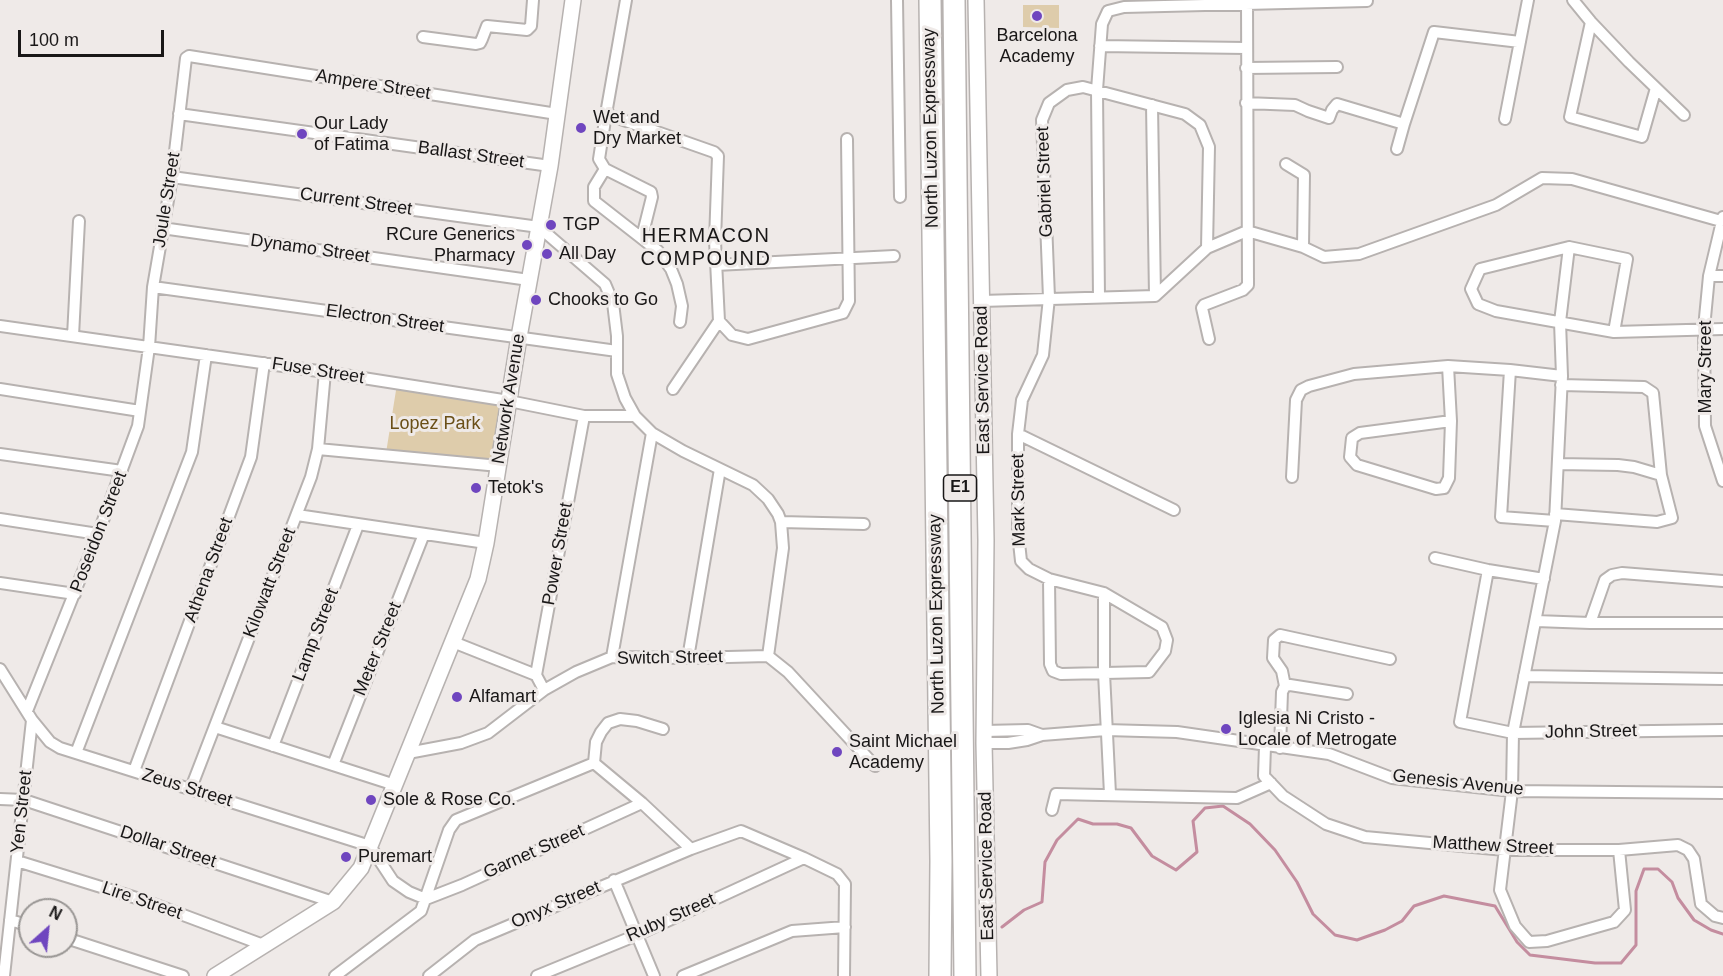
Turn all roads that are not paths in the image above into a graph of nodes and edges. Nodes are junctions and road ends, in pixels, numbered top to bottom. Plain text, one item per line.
1 (533, 0) edge
2 (573, 0) edge
3 (626, 0) edge
4 (897, 0) edge
5 (930, 0) edge
6 (954, 0) edge
7 (976, 0) edge
8 (1528, 0) edge
9 (1573, 0) edge
10 (1367, 1) edge
11 (1247, 2) edge
12 (1591, 22) junction
13 (423, 37) dead end
14 (1520, 42) junction
15 (1100, 46) junction
16 (1246, 48) junction
17 (189, 56) joint
18 (1337, 67) dead end
19 (1246, 68) junction
20 (1656, 88) junction
21 (1097, 90) junction
22 (1246, 103) junction
23 (1152, 105) junction
24 (178, 114) junction
25 (557, 114) junction
26 (606, 114) junction
27 (1684, 115) dead end
28 (1505, 119) dead end
29 (1404, 124) junction
30 (848, 138) dead end
31 (1397, 148) dead end
32 (1286, 164) dead end
33 (550, 166) junction
34 (605, 169) junction
35 (172, 177) junction
36 (900, 197) dead end
37 (1722, 219) edge
38 (79, 222) dead end
39 (539, 227) junction
40 (162, 228) junction
41 (1247, 231) junction
42 (642, 237) junction
43 (1569, 247) junction
44 (1207, 248) junction
45 (1303, 248) junction
46 (894, 256) dead end
47 (848, 258) junction
48 (716, 265) junction
49 (1709, 276) junction
50 (1723, 276) edge
51 (529, 280) junction
52 (153, 287) junction
53 (1155, 296) junction
54 (1049, 298) junction
55 (1099, 298) junction
56 (981, 301) junction
57 (719, 321) junction
58 (680, 322) dead end
59 (1560, 322) junction
60 (0, 326) edge
61 (1704, 328) junction
62 (1723, 329) edge
63 (1614, 332) junction
64 (73, 336) junction
65 (519, 337) junction
66 (1209, 339) dead end
67 (149, 347) junction
68 (617, 351) junction
69 (206, 355) junction
70 (264, 363) junction
71 (1448, 366) junction
72 (1510, 370) junction
73 (325, 372) junction
74 (1562, 381) junction
75 (0, 389) edge
76 (673, 389) dead end
77 (509, 401) junction
78 (140, 411) junction
79 (584, 416) junction
80 (635, 416) junction
81 (1451, 421) junction
82 (652, 434) junction
83 (1018, 434) junction
84 (318, 449) junction
85 (0, 454) edge
86 (1558, 464) junction
87 (499, 466) junction
88 (720, 470) junction
89 (122, 471) junction
90 (1661, 475) junction
91 (1292, 477) dead end
92 (1722, 478) edge
93 (1174, 510) dead end
94 (297, 516) junction
95 (1555, 518) junction
96 (0, 519) edge
97 (782, 522) junction
98 (358, 525) junction
99 (864, 525) dead end
100 (98, 534) junction
101 (424, 534) junction
102 (486, 543) junction
103 (1435, 558) dead end
104 (1488, 570) junction
105 (1049, 579) junction
106 (1544, 579) junction
107 (1723, 581) edge
108 (0, 583) edge
109 (1104, 593) junction
110 (75, 594) junction
111 (1536, 621) junction
112 (1590, 623) junction
113 (1723, 623) edge
114 (453, 642) junction
115 (768, 656) junction
116 (612, 657) junction
117 (688, 658) junction
118 (1390, 660) dead end
119 (0, 669) edge
120 (1104, 674) junction
121 (536, 675) junction
122 (1524, 676) junction
123 (1723, 679) edge
124 (1285, 686) junction
125 (544, 690) junction
126 (1347, 694) dead end
127 (29, 716) junction
128 (214, 727) junction
129 (663, 729) dead end
130 (1106, 730) junction
131 (1723, 730) edge
132 (1513, 733) junction
133 (984, 737) junction
134 (273, 746) junction
135 (1265, 746) junction
136 (1280, 748) junction
137 (76, 753) junction
138 (408, 753) junction
139 (594, 762) junction
140 (333, 765) junction
141 (874, 766) dead end
142 (134, 771) junction
143 (1271, 783) junction
144 (395, 785) junction
145 (191, 788) junction
146 (1512, 791) junction
147 (1723, 793) edge
148 (1110, 794) junction
149 (0, 798) edge
150 (24, 800) junction
151 (642, 803) junction
152 (1053, 810) dead end
153 (370, 846) junction
154 (691, 849) junction
155 (1505, 850) junction
156 (1619, 850) junction
157 (804, 858) junction
158 (17, 861) junction
159 (614, 880) junction
160 (426, 899) junction
161 (333, 902) junction
162 (1723, 918) edge
163 (10, 920) junction
164 (18, 922) edge
165 (845, 927) junction
166 (637, 935) junction
167 (78, 942) edge
168 (266, 946) junction
169 (4, 976) edge
170 (183, 976) edge
171 (215, 976) edge
172 (335, 976) edge
173 (429, 976) edge
174 (537, 976) edge
175 (654, 976) edge
176 (683, 976) edge
177 (844, 976) edge
178 (940, 976) edge
179 (965, 976) edge
180 (989, 976) edge

1 - 13 street
2 - 25 street, Network Avenue
3 - 26 street
4 - 36 street
5 - 178 highway, North Luzon Expressway / E1
6 - 179 highway, North Luzon Expressway / E1
7 - 56 street, East Service Road
8 - 14 street
9 - 12 street
10 - 11 street
11 - 15 street
11 - 16 street
12 - 20 street
12 - 20 street
14 - 28 street
14 - 29 street
15 - 16 street
15 - 21 street
16 - 19 street
17 - 24 street, Joule Street
17 - 25 street, Ampere Street
18 - 19 street
19 - 22 street
20 - 27 street
21 - 23 street, Gabriel Street
21 - 54 street, Gabriel Street
21 - 55 street
22 - 29 street
22 - 41 street
23 - 44 street, Gabriel Street
23 - 53 street
24 - 33 street, Ballast Street
24 - 35 street, Joule Street
25 - 33 street, Network Avenue
26 - 34 street
26 - 48 street
29 - 31 street
30 - 47 street
32 - 45 street
33 - 39 street, Network Avenue
34 - 42 street
34 - 42 street
35 - 39 street, Current Street
35 - 40 street, Joule Street
37 - 45 street
37 - 49 street, Mary Street
38 - 64 street
39 - 51 street, Network Avenue
39 - 68 street
40 - 51 street, Dynamo Street
40 - 52 street, Joule Street
41 - 44 street
41 - 45 street
41 - 66 street
42 - 58 street
43 - 59 street
43 - 59 street
43 - 63 street
44 - 53 street
46 - 47 street
47 - 48 street
47 - 57 street
48 - 57 street
49 - 50 street
49 - 61 street, Mary Street
51 - 65 street, Network Avenue
52 - 65 street, Electron Street
52 - 67 street, Joule Street
53 - 55 street
54 - 55 street
54 - 56 street
54 - 83 street, Mark Street
56 - 133 street, East Service Road
57 - 76 street
59 - 63 street
59 - 74 street
60 - 64 street, Fuse Street
61 - 62 street
61 - 63 street
61 - 92 street, Mary Street
64 - 67 street, Fuse Street
65 - 68 street, Electron Street
65 - 77 street, Network Avenue
67 - 69 street, Fuse Street
67 - 78 street, Poseidon Street
68 - 80 street
69 - 70 street, Fuse Street
69 - 137 street
70 - 73 street, Fuse Street
70 - 142 street, Athena Street
71 - 72 street
71 - 81 street
71 - 91 street
72 - 74 street
72 - 95 street
73 - 77 street, Fuse Street
73 - 84 street, Kilowatt Street
74 - 86 street
74 - 90 street
75 - 78 street
77 - 79 street, Fuse Street
77 - 87 street, Network Avenue
78 - 89 street, Poseidon Street
79 - 80 street, Fuse Street
79 - 121 street, Power Street
80 - 82 street
81 - 81 street
82 - 88 street
82 - 116 street
83 - 93 street
83 - 105 street, Mark Street
84 - 87 street
84 - 94 street, Kilowatt Street
85 - 89 street
86 - 90 street
86 - 95 street
87 - 102 street, Network Avenue
88 - 97 street
88 - 117 street
89 - 100 street, Poseidon Street
90 - 95 street
94 - 98 street
94 - 128 street, Kilowatt Street
95 - 106 street
96 - 100 street
97 - 99 street
97 - 115 street
98 - 101 street
98 - 134 street, Lamp Street
100 - 110 street, Poseidon Street
101 - 102 street
101 - 140 street, Meter Street
102 - 114 street, Network Avenue
103 - 104 street
104 - 106 street
104 - 132 street, John Street
105 - 109 street, Mark Street
105 - 120 street
106 - 111 street
107 - 112 street
108 - 110 street
109 - 120 street
109 - 120 street, Mark Street
110 - 127 street, Poseidon Street
111 - 112 street
111 - 122 street
112 - 113 street
114 - 121 street
114 - 138 street, Network Avenue
115 - 117 street, Switch Street
115 - 141 street
116 - 117 street, Switch Street
116 - 125 street, Switch Street
118 - 124 street
119 - 127 street, Zeus Street
120 - 130 street
121 - 125 street
122 - 123 street
122 - 132 street
124 - 126 street
124 - 136 street
125 - 138 street, Switch Street
127 - 137 street, Zeus Street
127 - 150 street, Yen Street
128 - 134 street
128 - 145 street, Kilowatt Street
129 - 139 street
130 - 133 street, Genesis Avenue
130 - 135 street, Genesis Avenue
130 - 148 street
131 - 132 street, John Street
132 - 146 street
133 - 180 street, East Service Road
134 - 140 street
135 - 136 street, Genesis Avenue
135 - 143 street
136 - 146 street, Genesis Avenue
137 - 142 street, Zeus Street
138 - 144 street, Network Avenue
139 - 151 street
139 - 160 street
140 - 144 street
142 - 145 street, Zeus Street
143 - 148 street
143 - 155 street, Matthew Street
144 - 153 street, Network Avenue
145 - 153 street, Zeus Street
146 - 147 street, Genesis Avenue
146 - 155 street
148 - 152 street
149 - 150 street, Dollar Street
150 - 158 street, Yen Street
150 - 161 street, Dollar Street
151 - 154 street
151 - 160 street, Garnet Street
153 - 160 street
153 - 161 street, Network Avenue
154 - 157 street, Onyx Street
154 - 159 street, Onyx Street
155 - 156 street, Matthew Street
155 - 156 street
156 - 162 street, Matthew Street
157 - 165 street, Onyx Street
157 - 166 street, Ruby Street
158 - 163 street, Yen Street
158 - 168 street, Lire Street
159 - 166 street
159 - 173 street, Onyx Street
160 - 172 street, Garnet Street
161 - 168 street, Network Avenue
163 - 164 street
163 - 169 street, Yen Street
165 - 176 street
165 - 177 street
166 - 174 street, Ruby Street
166 - 175 street
167 - 170 street
168 - 171 street, Network Avenue

